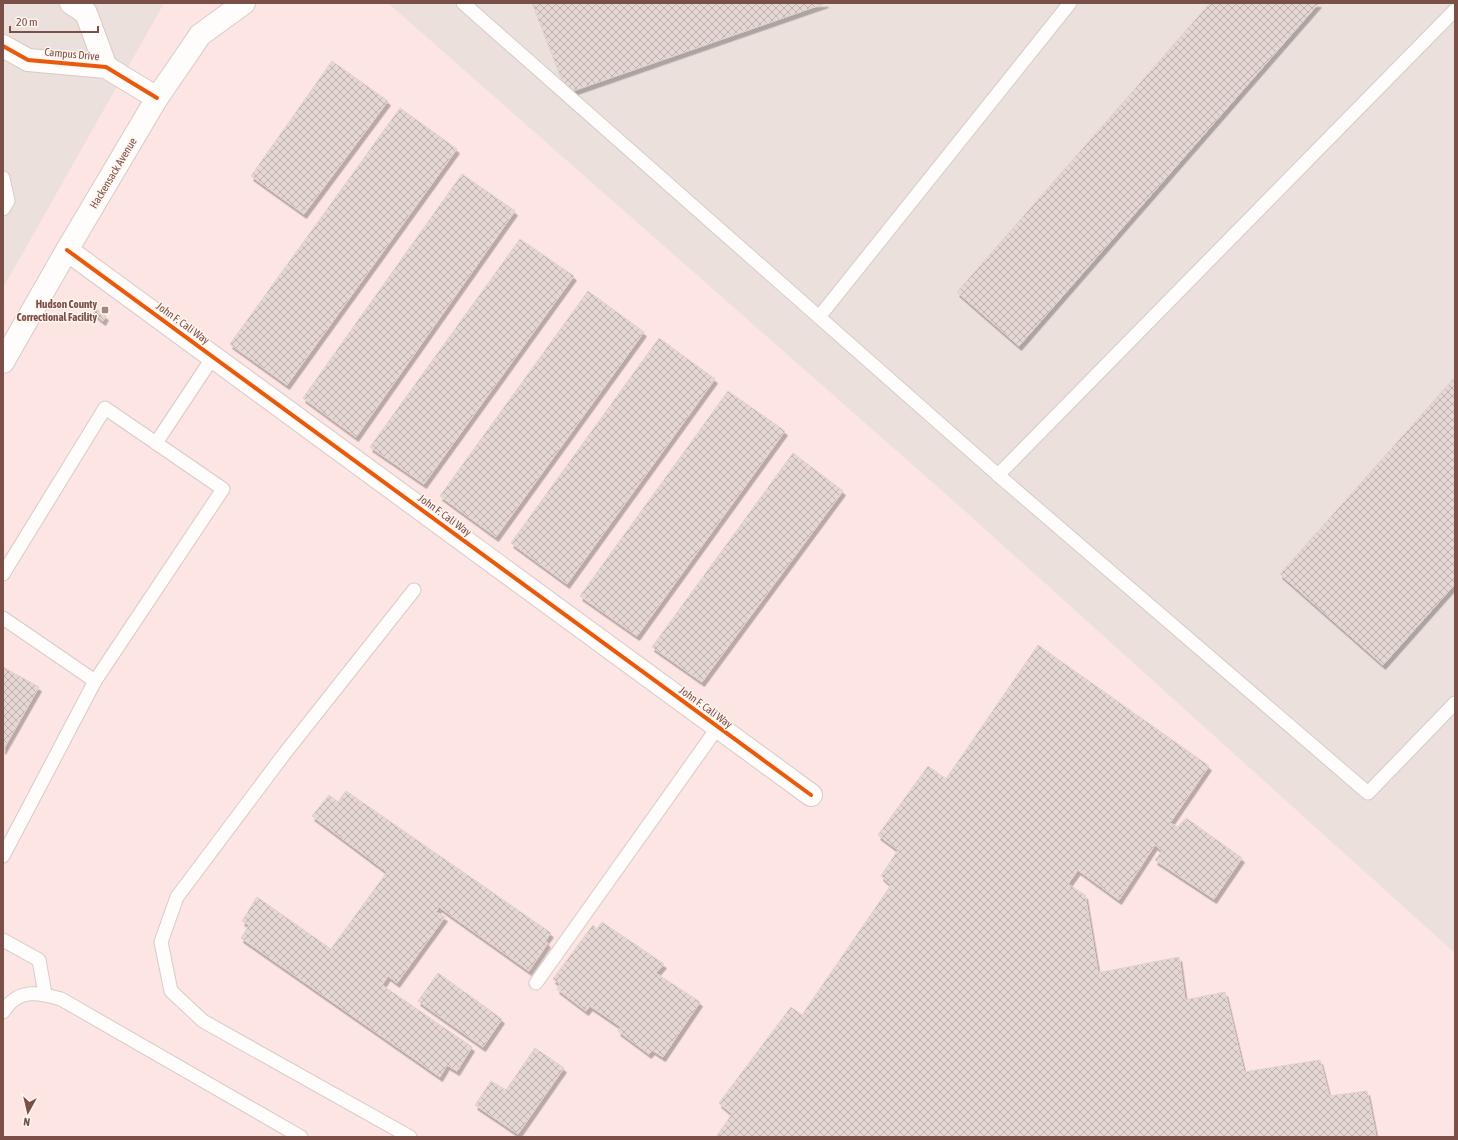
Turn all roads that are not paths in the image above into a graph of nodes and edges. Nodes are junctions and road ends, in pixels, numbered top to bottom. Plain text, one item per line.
1 (71, 3) edge
2 (244, 3) edge
3 (463, 3) edge
4 (1070, 3) edge
5 (1455, 10) edge
6 (3, 46) edge
7 (106, 66) junction
8 (157, 98) junction
9 (3, 178) edge
10 (3, 209) edge
11 (67, 250) junction
12 (819, 317) junction
13 (214, 357) junction
14 (3, 362) edge
15 (156, 443) junction
16 (998, 475) junction
17 (3, 574) edge
18 (414, 590) dead end
19 (3, 618) edge
20 (95, 681) junction
21 (1455, 703) edge
22 (718, 727) junction
23 (811, 795) dead end
24 (3, 856) edge
25 (3, 940) edge
26 (536, 983) dead end
27 (45, 994) junction
28 (3, 1012) edge
29 (301, 1137) edge
30 (410, 1137) edge

1 - 7 street, Campus Drive
2 - 8 street, Hackensack Avenue
3 - 12 lane
4 - 12 lane
5 - 16 lane
6 - 7 street, Campus Drive
7 - 8 street, Campus Drive
8 - 11 street, Hackensack Avenue
9 - 10 lane
11 - 13 street, John F. Cali Way
11 - 14 street, Hackensack Avenue
12 - 16 lane
13 - 15 lane
13 - 22 street, John F. Cali Way
15 - 17 lane
15 - 20 lane
16 - 21 lane
18 - 30 lane
19 - 20 lane
20 - 24 lane
22 - 23 street, John F. Cali Way
22 - 26 lane
25 - 27 lane
27 - 28 lane
27 - 29 lane

